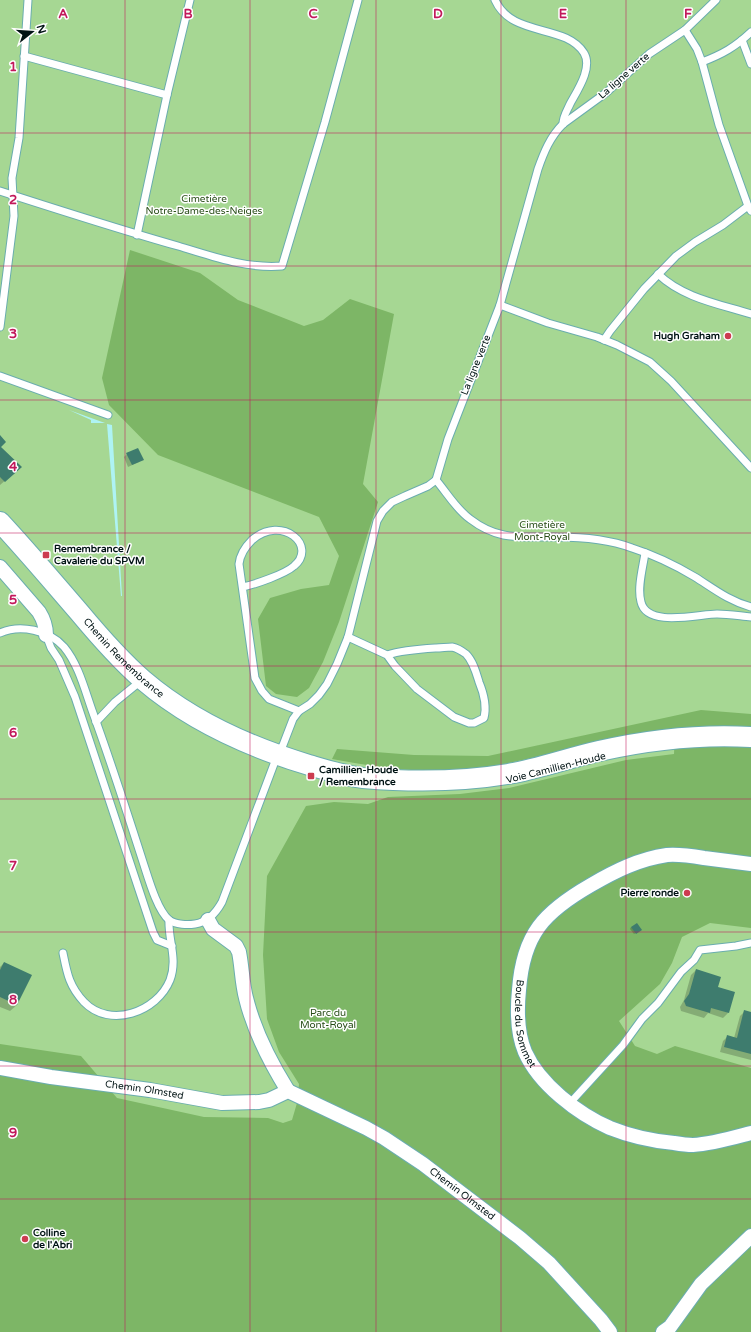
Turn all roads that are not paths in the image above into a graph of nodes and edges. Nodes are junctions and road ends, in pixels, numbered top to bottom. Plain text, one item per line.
1 (28, 0) edge
2 (190, 0) edge
3 (358, 0) edge
4 (495, 0) edge
5 (716, 0) edge
6 (685, 30) junction
7 (751, 32) edge
8 (742, 40) junction
9 (24, 56) junction
10 (702, 62) junction
11 (751, 64) edge
12 (167, 95) junction
13 (562, 124) junction
14 (0, 191) edge
15 (13, 195) junction
16 (749, 208) edge
17 (137, 234) junction
18 (658, 274) junction
19 (500, 305) junction
20 (751, 314) edge
21 (0, 327) edge
22 (604, 340) junction
23 (0, 376) edge
24 (108, 414) dead end
25 (751, 468) edge
26 (436, 480) junction
27 (0, 522) edge
28 (645, 553) junction
29 (0, 567) edge
30 (243, 587) junction
31 (751, 607) edge
32 (751, 617) edge
33 (0, 633) edge
34 (46, 635) junction
35 (348, 637) junction
36 (387, 655) junction
37 (142, 680) junction
38 (299, 710) junction
39 (96, 722) junction
40 (751, 737) edge
41 (751, 742) edge
42 (277, 756) junction
43 (362, 778) junction
44 (751, 864) edge
45 (169, 920) junction
46 (208, 920) junction
47 (751, 943) edge
48 (172, 946) junction
49 (63, 953) dead end
50 (0, 1068) edge
51 (288, 1091) junction
52 (570, 1103) junction
53 (751, 1134) edge
54 (751, 1236) edge
55 (610, 1332) edge
56 (663, 1332) edge

1 - 9 lane
2 - 12 lane
3 - 17 lane
4 - 13 lane
5 - 6 lane, La ligne verte
6 - 10 lane
6 - 13 lane, La ligne verte
7 - 8 lane
8 - 10 lane
8 - 11 lane
9 - 12 lane
9 - 15 lane
10 - 16 lane
12 - 17 lane
13 - 19 lane, La ligne verte
14 - 15 lane
15 - 17 lane
15 - 21 lane
16 - 18 lane
18 - 20 lane
18 - 22 lane
19 - 22 lane
19 - 26 lane, La ligne verte
22 - 25 lane
23 - 24 lane
26 - 28 lane
26 - 35 lane
27 - 37 street, Chemin Remembrance
28 - 31 lane
28 - 32 lane
29 - 34 street
30 - 30 lane
30 - 38 lane
33 - 34 lane
34 - 39 lane
34 - 48 lane
35 - 36 lane
35 - 38 lane
36 - 36 lane
37 - 39 lane
37 - 42 street, Chemin Remembrance
38 - 42 lane
39 - 45 lane
40 - 43 street, Voie Camillien-Houde
41 - 43 street, Voie Camillien-Houde
42 - 43 street, Voie Camillien-Houde
42 - 46 lane
44 - 52 street, Boucle du Sommet
45 - 46 lane
45 - 48 lane
46 - 51 street
47 - 52 lane
48 - 49 lane
50 - 51 street, Chemin Olmsted
51 - 55 street, Chemin Olmsted
52 - 53 street, Boucle du Sommet
54 - 56 street

